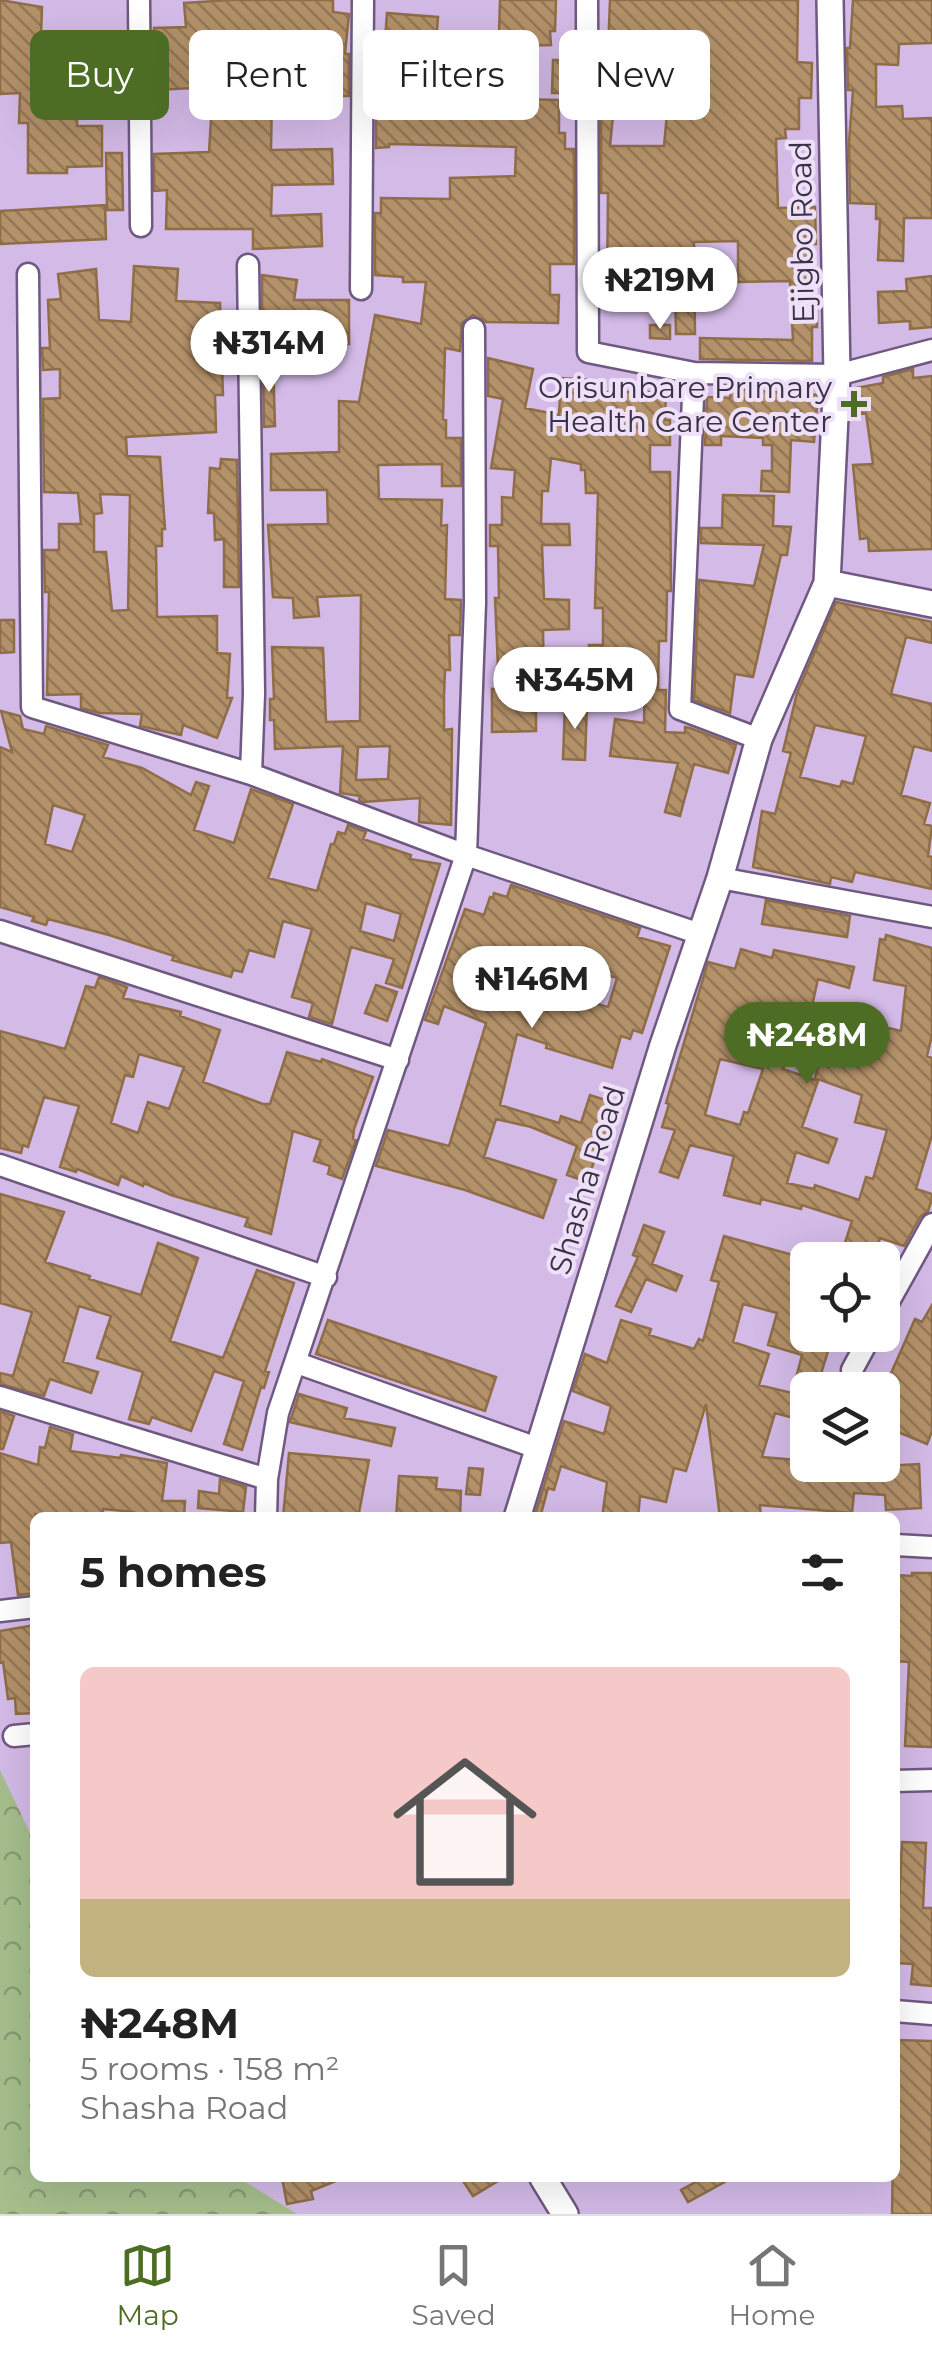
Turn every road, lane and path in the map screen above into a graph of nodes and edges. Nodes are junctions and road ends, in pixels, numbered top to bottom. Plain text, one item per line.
1 (139, 0) edge
2 (362, 0) edge
3 (587, 0) edge
4 (830, 0) edge
5 (140, 226) dead end
6 (248, 264) dead end
7 (28, 274) dead end
8 (360, 288) dead end
9 (474, 328) dead end
10 (932, 350) edge
11 (694, 373) junction
12 (837, 375) junction
13 (827, 583) junction
14 (932, 604) edge
15 (759, 739) junction
16 (251, 774) junction
17 (466, 855) junction
18 (720, 878) junction
19 (932, 917) edge
20 (0, 930) edge
21 (700, 934) junction
22 (398, 1060) junction
23 (0, 1165) edge
24 (932, 1224) edge
25 (326, 1277) junction
26 (900, 1282) edge
27 (862, 1352) edge
28 (297, 1363) junction
29 (852, 1370) dead end
30 (0, 1397) edge
31 (537, 1448) junction
32 (267, 1479) junction
33 (266, 1512) edge
34 (519, 1512) edge
35 (900, 1545) edge
36 (932, 1546) edge
37 (30, 1608) edge
38 (0, 1611) edge
39 (932, 1780) edge
40 (900, 1781) edge
41 (900, 2011) edge
42 (932, 2014) edge
43 (545, 2182) edge
44 (565, 2214) edge

1 - 5 street
2 - 8 street
3 - 11 street
4 - 12 street, Ejigbo Road
6 - 16 street
7 - 16 street
9 - 17 street
10 - 12 street
11 - 12 street
11 - 15 street
12 - 13 street, Ejigbo Road
13 - 14 street
13 - 15 street, Shasha Road
15 - 18 street, Shasha Road
16 - 17 street
17 - 21 street
17 - 22 street
18 - 19 street
18 - 21 street, Shasha Road
20 - 22 street
21 - 31 street, Shasha Road
22 - 25 street
23 - 25 street
24 - 26 street
25 - 28 street
27 - 29 street
28 - 31 street
28 - 32 street
30 - 32 street
31 - 34 street, Shasha Road
32 - 33 street
35 - 36 street
37 - 38 street
39 - 40 street
41 - 42 street
43 - 44 street

